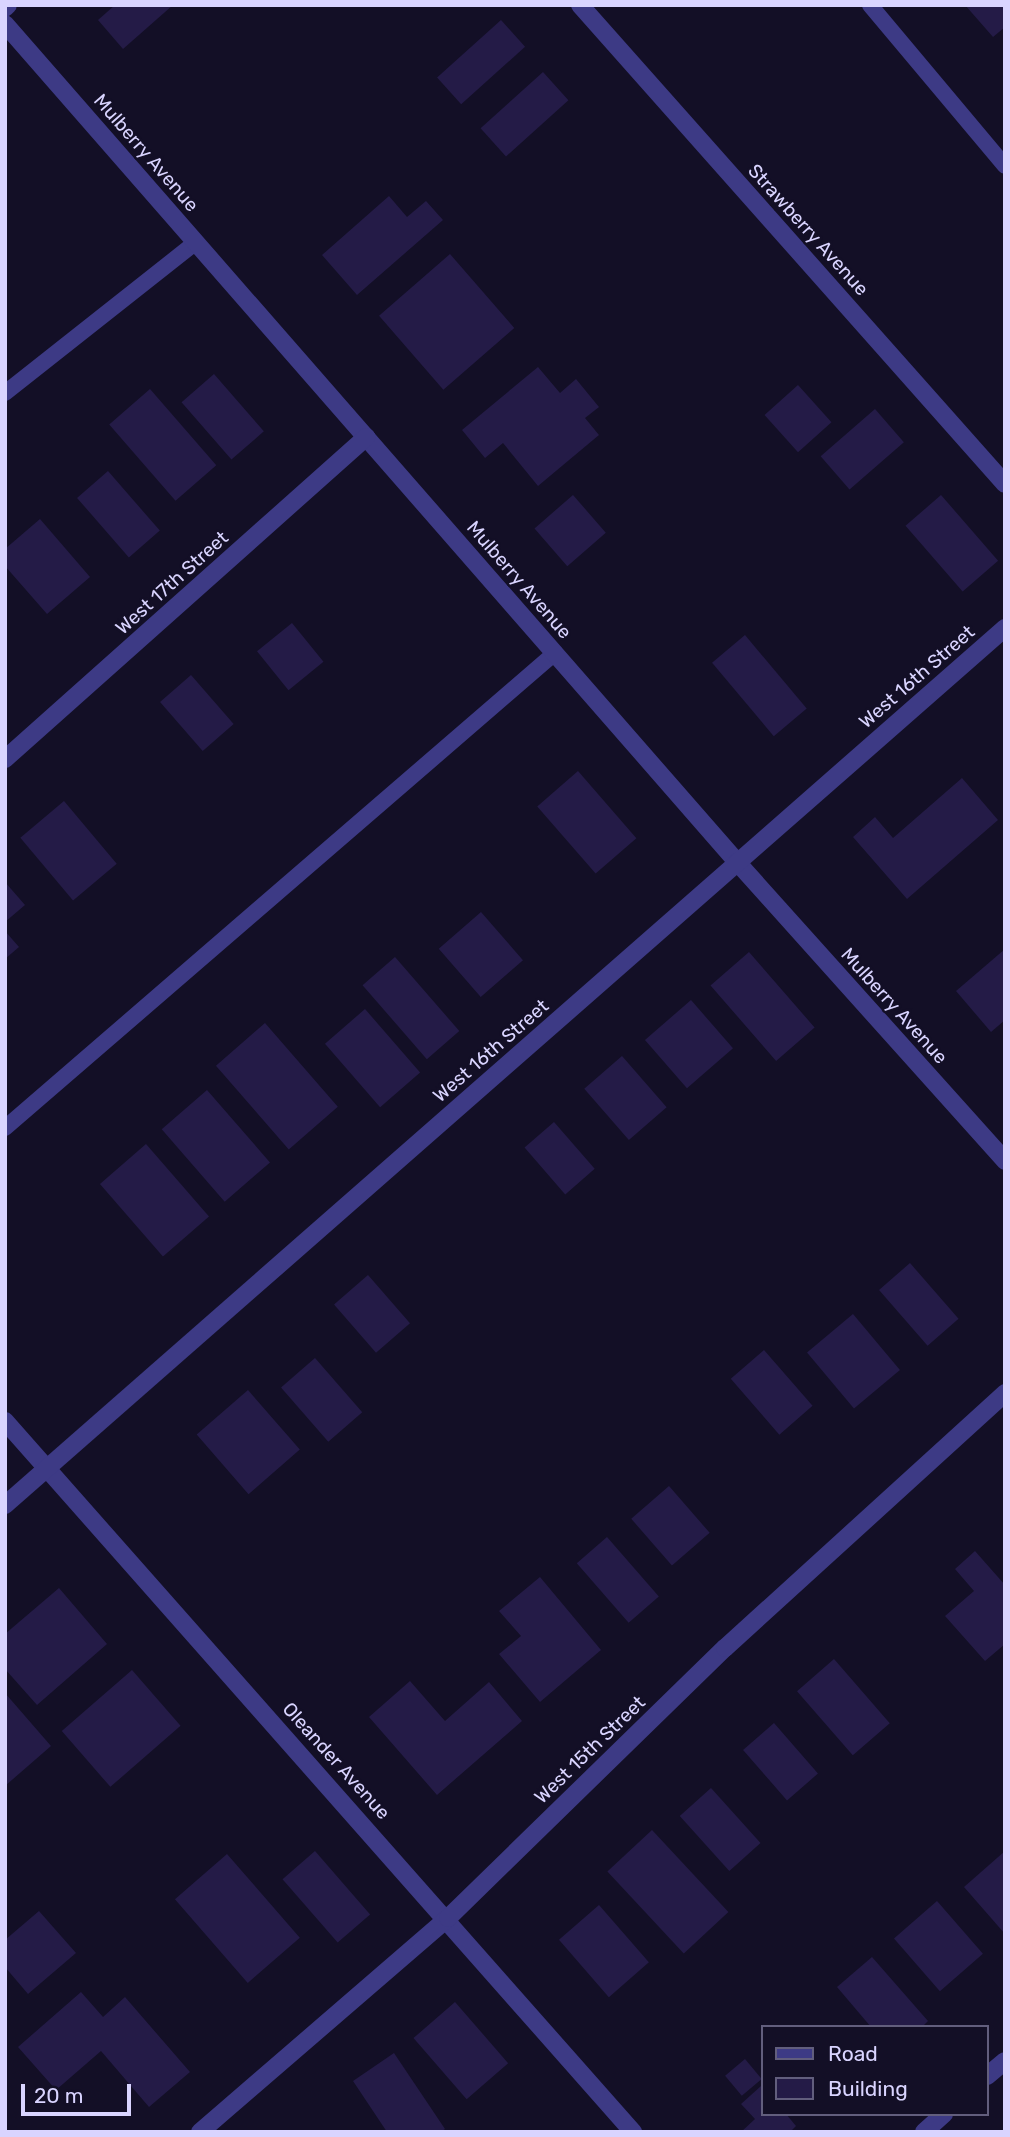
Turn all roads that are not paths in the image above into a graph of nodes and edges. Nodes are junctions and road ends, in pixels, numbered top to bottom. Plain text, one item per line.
1 (580, 5) edge
2 (870, 5) edge
3 (5, 24) edge
4 (1005, 166) edge
5 (196, 242) junction
6 (5, 393) edge
7 (367, 437) junction
8 (1005, 484) edge
9 (1005, 628) edge
10 (555, 653) junction
11 (5, 760) edge
12 (737, 862) junction
13 (5, 1128) edge
14 (1005, 1161) edge
15 (1005, 1393) edge
16 (5, 1421) edge
17 (47, 1469) junction
18 (5, 1505) edge
19 (449, 1918) junction
20 (1005, 2061) edge
21 (989, 2074) edge
22 (942, 2116) edge
23 (200, 2132) edge
24 (633, 2132) edge
25 (925, 2132) edge

1 - 8 street, Strawberry Avenue
2 - 4 lane
3 - 5 street, Mulberry Avenue
5 - 6 lane
5 - 7 street, Mulberry Avenue
7 - 10 street, Mulberry Avenue
7 - 11 street, West 17th Street
9 - 12 street, West 16th Street
10 - 12 street, Mulberry Avenue
10 - 13 lane
12 - 14 street, Mulberry Avenue
12 - 17 street, West 16th Street
15 - 19 street, West 15th Street
16 - 17 street, Oleander Avenue
17 - 18 street, West 16th Street
17 - 19 street, Oleander Avenue
19 - 23 street, West 15th Street
19 - 24 street, Oleander Avenue
20 - 21 street
22 - 25 street

